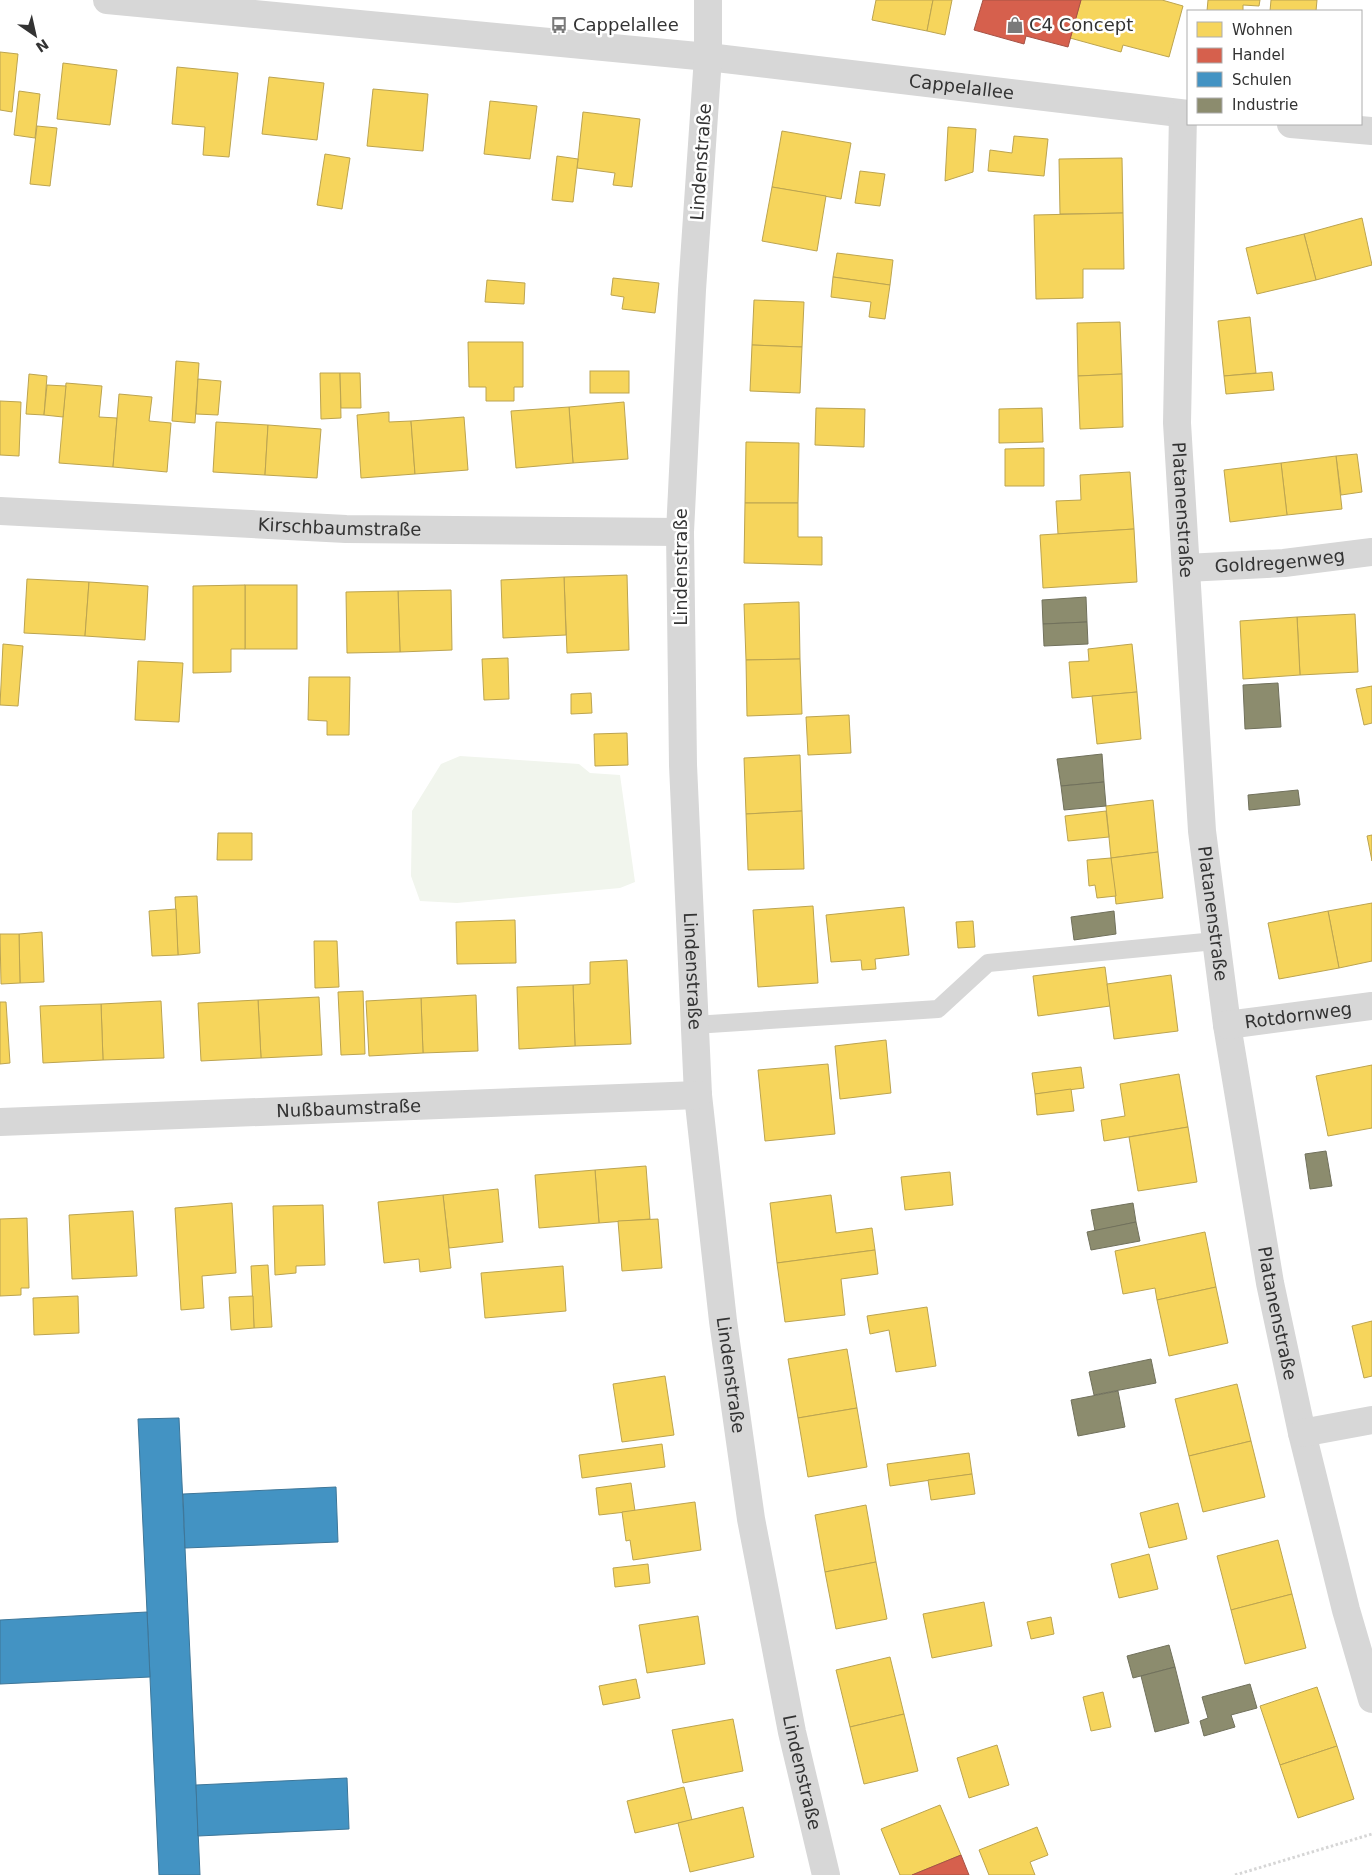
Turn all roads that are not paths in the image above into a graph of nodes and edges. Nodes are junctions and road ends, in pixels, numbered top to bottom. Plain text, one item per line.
1 (107, 0) edge
2 (708, 0) edge
3 (708, 57) junction
4 (1186, 114) edge
5 (1302, 125) edge
6 (1372, 131) edge
7 (0, 511) edge
8 (680, 532) junction
9 (1372, 552) edge
10 (1186, 568) junction
11 (1215, 941) junction
12 (1372, 1006) edge
13 (694, 1025) junction
14 (1226, 1025) junction
15 (698, 1094) junction
16 (0, 1122) edge
17 (1372, 1420) edge
18 (1302, 1433) junction
19 (1372, 1699) edge
20 (826, 1875) edge

1 - 3 street, Cappelallee
2 - 3 street, Lindenstraße
3 - 4 street, Cappelallee
3 - 8 street, Lindenstraße
4 - 10 street, Platanenstraße
5 - 6 street
7 - 8 street, Kirschbaumstraße
8 - 13 street, Lindenstraße
9 - 10 street, Goldregenweg
10 - 11 street, Platanenstraße
11 - 13 lane
11 - 14 street, Platanenstraße
12 - 14 street, Rotdornweg
13 - 15 street, Lindenstraße
14 - 18 street, Platanenstraße
15 - 16 street, Nußbaumstraße
15 - 20 street, Lindenstraße
17 - 18 street
18 - 19 street, Platanenstraße

